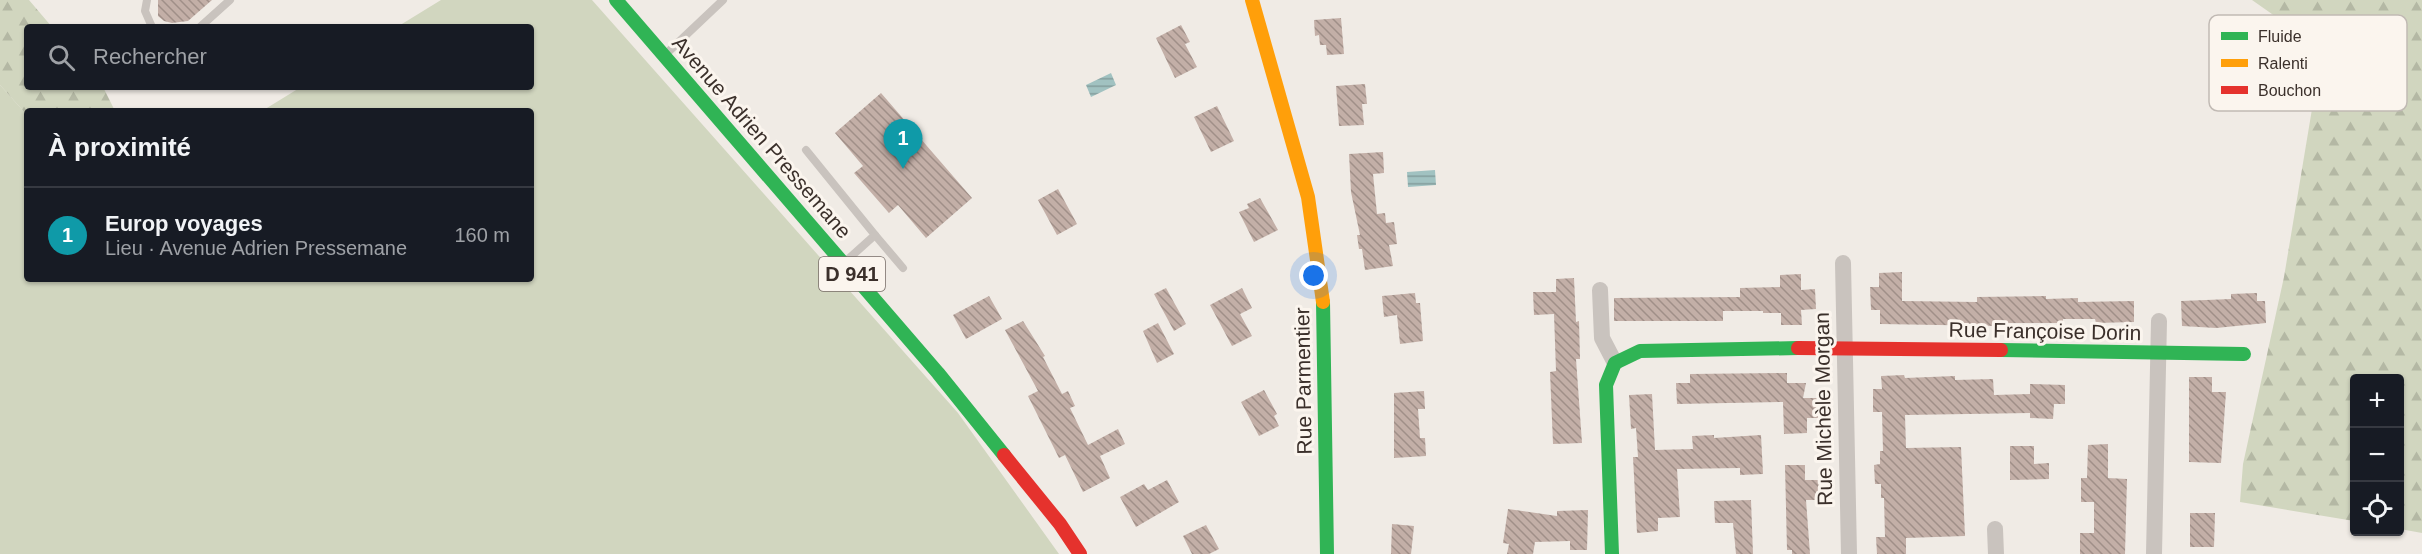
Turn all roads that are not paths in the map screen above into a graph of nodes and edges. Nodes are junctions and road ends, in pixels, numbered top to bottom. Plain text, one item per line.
1 (147, 0) edge
2 (230, 0) edge
3 (616, 0) edge
4 (723, 0) edge
5 (1252, 0) edge
6 (151, 24) edge
7 (203, 24) edge
8 (664, 55) junction
9 (806, 150) dead end
10 (875, 235) junction
11 (844, 263) junction
12 (1843, 263) dead end
13 (903, 268) dead end
14 (1600, 291) dead end
15 (2159, 321) dead end
16 (1844, 347) junction
17 (2159, 354) junction
18 (2244, 354) dead end
19 (1615, 363) junction
20 (1995, 529) dead end
21 (1080, 554) edge
22 (1327, 554) edge
23 (1612, 554) edge
24 (1849, 554) edge
25 (1996, 554) edge
26 (2154, 554) edge

1 - 6 lane
2 - 7 lane
3 - 8 street, Avenue Adrien Pressemane / D 941
4 - 8 lane
5 - 22 street, Rue Parmentier
8 - 11 street, Avenue Adrien Pressemane / D 941
9 - 10 lane
10 - 11 lane
10 - 13 lane
11 - 21 street, Avenue Adrien Pressemane / D 941
12 - 16 street, Rue Michèle Morgan
14 - 19 street
15 - 17 street
16 - 17 street, Rue Françoise Dorin
16 - 19 street, Rue Françoise Dorin
16 - 24 street, Rue Michèle Morgan
17 - 18 street, Rue Françoise Dorin
17 - 26 street
19 - 23 street
20 - 25 street

